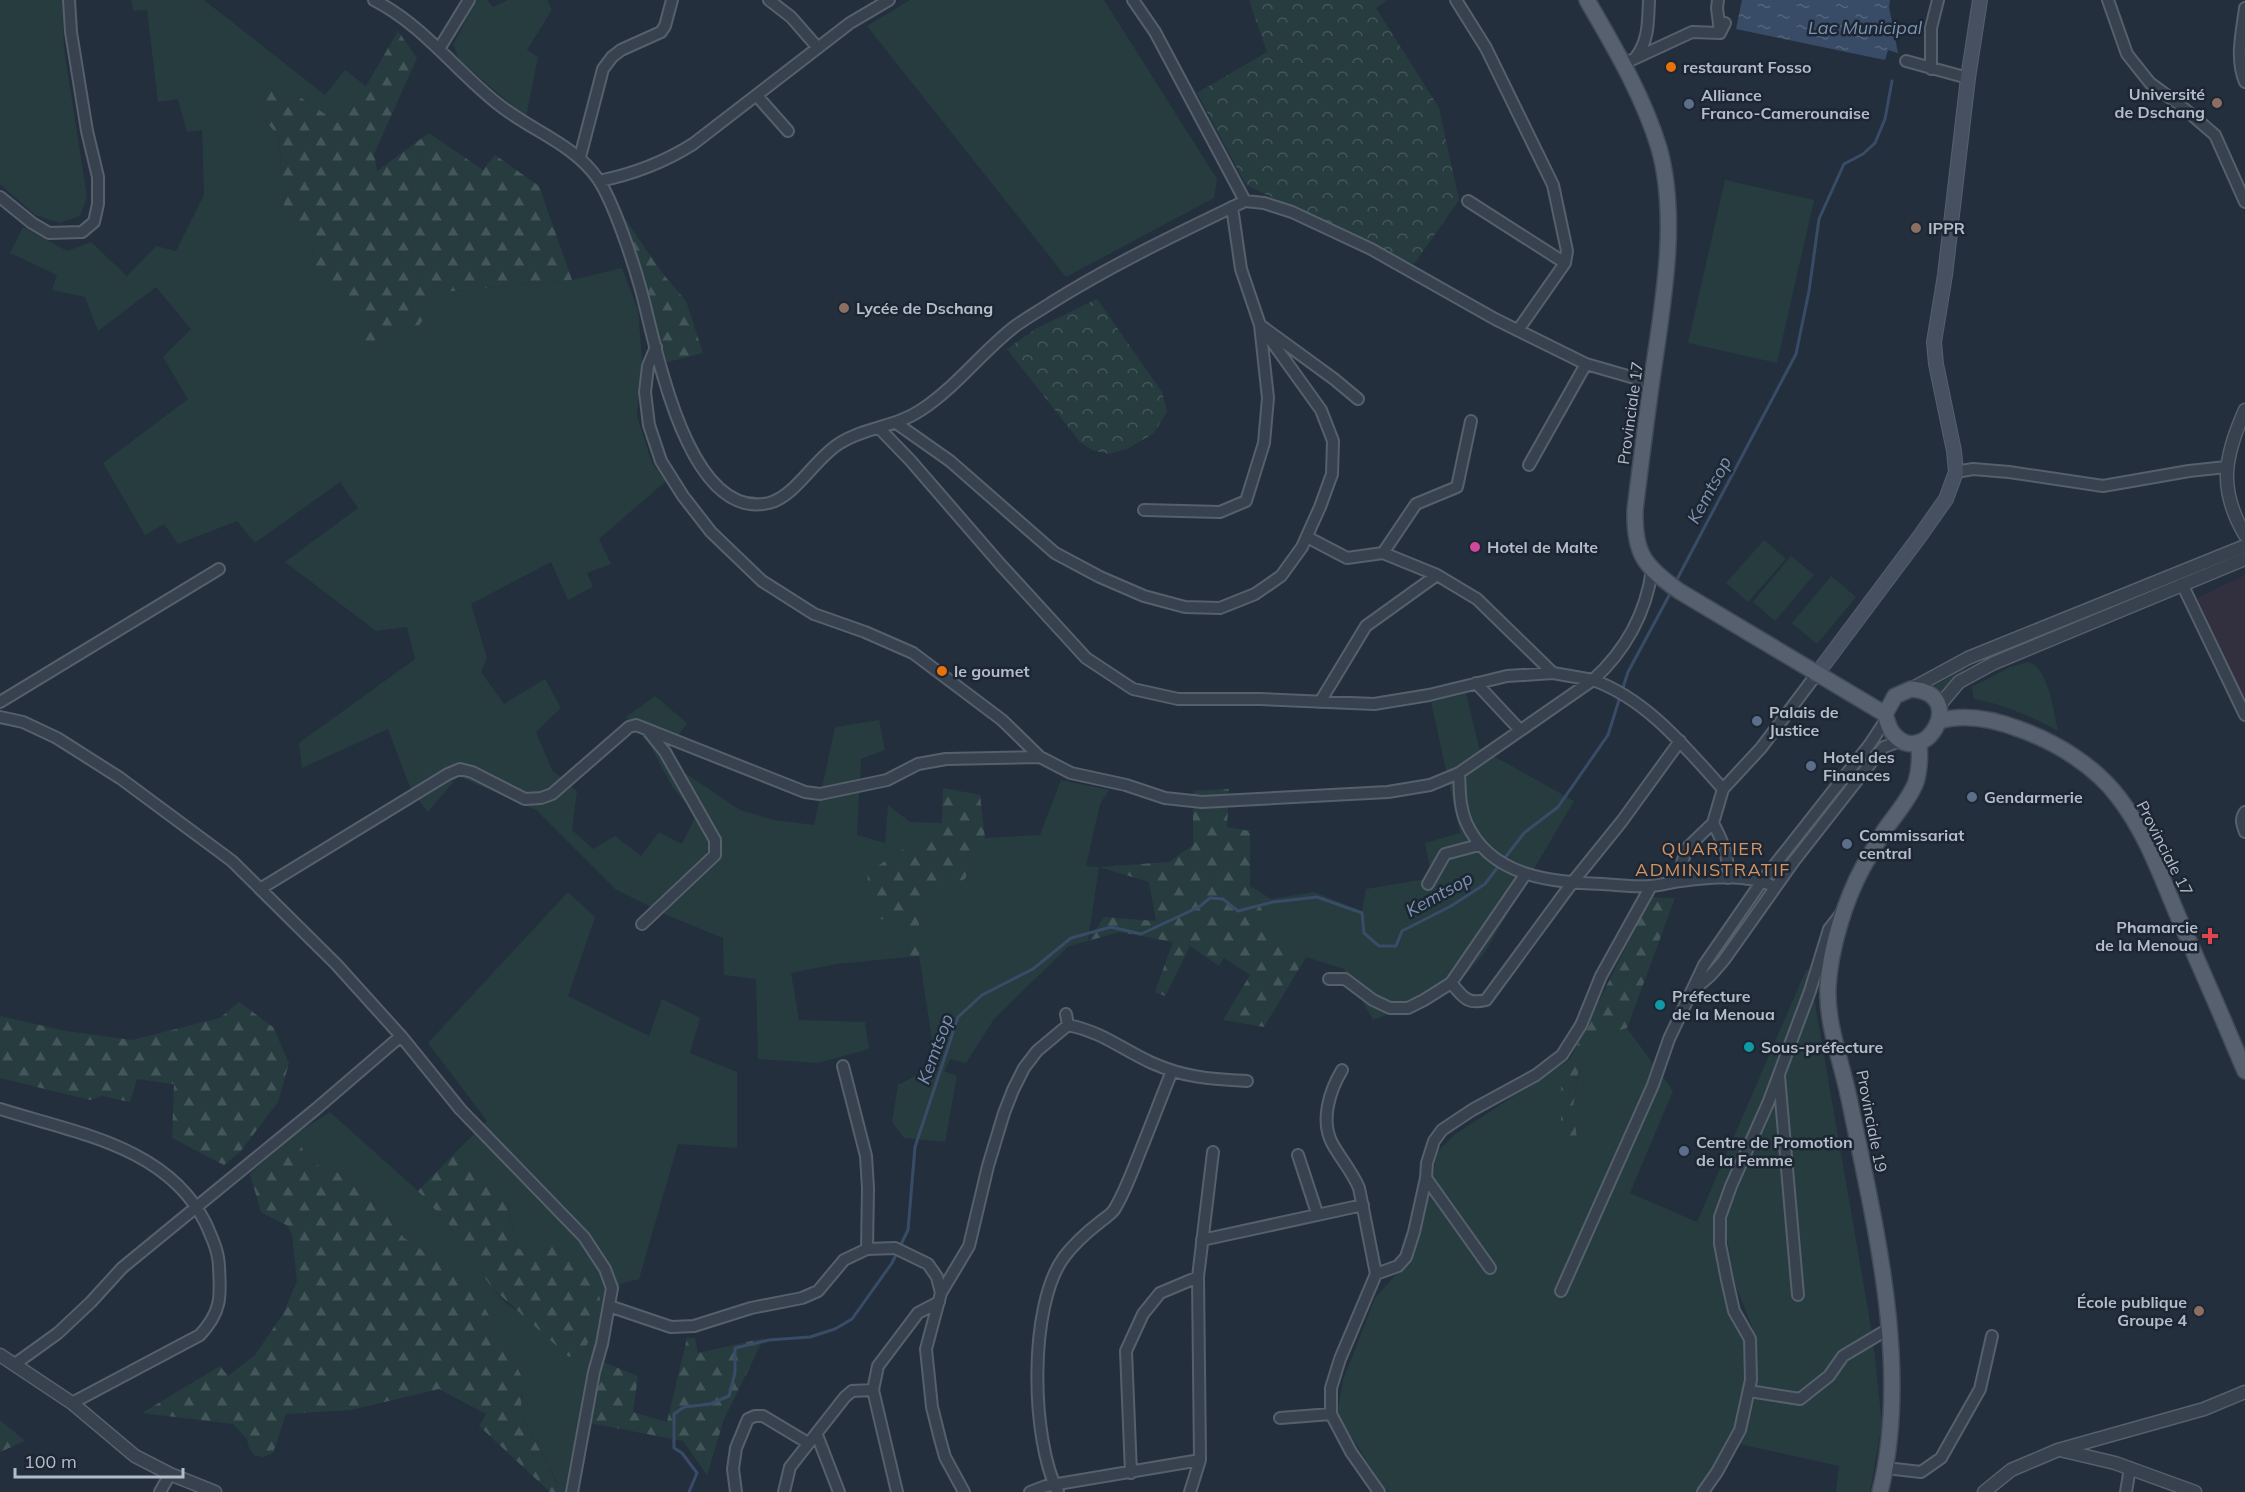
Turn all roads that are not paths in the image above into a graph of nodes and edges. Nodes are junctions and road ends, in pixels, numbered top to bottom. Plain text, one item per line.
1 (69, 0) edge
2 (374, 0) edge
3 (469, 0) edge
4 (672, 0) edge
5 (770, 0) edge
6 (889, 0) edge
7 (1134, 0) edge
8 (1456, 0) edge
9 (1587, 0) edge
10 (1649, 0) edge
11 (1718, 0) edge
12 (1938, 0) edge
13 (1980, 0) edge
14 (2108, 0) edge
15 (2245, 8) edge
16 (818, 48) junction
17 (439, 49) junction
18 (1630, 61) junction
19 (1906, 61) dead end
20 (1931, 69) junction
21 (1968, 78) junction
22 (2245, 82) edge
23 (757, 96) junction
24 (788, 131) dead end
25 (580, 157) junction
26 (599, 181) junction
27 (0, 197) edge
28 (1245, 201) junction
29 (1468, 201) dead end
30 (2245, 202) edge
31 (1232, 207) junction
32 (1565, 263) junction
33 (1260, 325) junction
34 (1518, 330) junction
35 (656, 346) junction
36 (1586, 364) junction
37 (1652, 383) junction
38 (1358, 399) dead end
39 (2245, 410) edge
40 (1471, 421) dead end
41 (896, 423) junction
42 (879, 428) junction
43 (1529, 465) dead end
44 (2226, 467) junction
45 (1956, 472) junction
46 (1144, 510) dead end
47 (2245, 535) edge
48 (1307, 537) junction
49 (2245, 546) edge
50 (1383, 553) junction
51 (2245, 559) edge
52 (219, 569) dead end
53 (1652, 570) junction
54 (1437, 575) junction
55 (2182, 584) junction
56 (2037, 632) junction
57 (2042, 644) junction
58 (1553, 673) junction
59 (1816, 675) junction
60 (1593, 680) junction
61 (1476, 683) junction
62 (1911, 689) junction
63 (0, 702) edge
64 (1320, 702) junction
65 (1938, 714) junction
66 (2245, 715) edge
67 (1886, 716) junction
68 (0, 717) edge
69 (647, 729) junction
70 (1521, 730) junction
71 (1903, 740) junction
72 (1680, 741) junction
73 (1919, 742) junction
74 (1040, 757) junction
75 (1459, 772) junction
76 (1723, 789) junction
77 (2245, 812) edge
78 (1713, 824) junction
79 (2245, 832) edge
80 (1479, 844) junction
81 (1525, 875) junction
82 (1728, 878) junction
83 (1762, 880) junction
84 (1681, 881) junction
85 (1572, 883) junction
86 (1428, 884) dead end
87 (1651, 886) junction
88 (1775, 887) junction
89 (260, 889) junction
90 (1846, 907) junction
91 (642, 924) dead end
92 (1329, 979) dead end
93 (1451, 982) junction
94 (1692, 991) junction
95 (401, 1036) junction
96 (843, 1066) dead end
97 (1342, 1070) dead end
98 (1172, 1071) junction
99 (2245, 1071) edge
100 (1779, 1073) junction
101 (1247, 1081) dead end
102 (0, 1109) edge
103 (1213, 1152) dead end
104 (1298, 1155) dead end
105 (1426, 1178) junction
106 (1363, 1205) junction
107 (197, 1206) junction
108 (1317, 1213) junction
109 (1202, 1240) junction
110 (867, 1249) junction
111 (1490, 1268) dead end
112 (1376, 1274) junction
113 (1198, 1278) junction
114 (1561, 1291) dead end
115 (1798, 1295) dead end
116 (940, 1298) junction
117 (609, 1306) junction
118 (1890, 1328) junction
119 (1992, 1336) dead end
120 (0, 1355) edge
121 (15, 1364) junction
122 (873, 1390) junction
123 (1749, 1390) junction
124 (2245, 1392) edge
125 (72, 1403) junction
126 (1331, 1414) junction
127 (1280, 1418) dead end
128 (812, 1439) junction
129 (2058, 1450) junction
130 (1200, 1460) junction
131 (1886, 1468) junction
132 (2130, 1468) junction
133 (1131, 1473) junction
134 (170, 1474) junction
135 (1057, 1488) edge
136 (160, 1492) edge
137 (215, 1492) edge
138 (572, 1492) edge
139 (736, 1492) edge
140 (784, 1492) edge
141 (839, 1492) edge
142 (897, 1492) edge
143 (964, 1492) edge
144 (1030, 1492) edge
145 (1190, 1492) edge
146 (1379, 1492) edge
147 (1703, 1492) edge
148 (1880, 1492) edge
149 (1984, 1492) edge
150 (2126, 1492) edge
151 (2195, 1492) edge

1 - 27 street
2 - 17 street
3 - 17 street
4 - 25 street
5 - 16 street
6 - 16 street
7 - 28 street
8 - 32 street
9 - 18 main road, Provinciale 17
10 - 18 street
11 - 18 street
12 - 20 street
13 - 21 main road
14 - 30 street
15 - 22 street
16 - 23 street
17 - 25 street
18 - 37 main road, Provinciale 17
19 - 20 street
20 - 21 street
21 - 45 main road
23 - 24 street
23 - 26 street
25 - 26 street
26 - 35 street
28 - 31 street
28 - 34 street
29 - 32 street
31 - 33 street
31 - 41 street
32 - 34 street
33 - 38 street
33 - 46 street
33 - 48 street
34 - 36 street
35 - 42 street
35 - 74 street
36 - 37 street
36 - 43 street
37 - 53 main road, Provinciale 17
39 - 44 street
40 - 50 street
41 - 42 street
41 - 48 street
42 - 64 street
44 - 45 street
44 - 47 street
45 - 59 main road
48 - 50 street
49 - 56 street
50 - 54 street
51 - 55 street
52 - 63 street
53 - 59 main road, Provinciale 17
53 - 60 street
54 - 58 street
54 - 64 street
55 - 57 street
55 - 66 street
56 - 57 street
56 - 62 street
57 - 65 street
58 - 60 street
58 - 61 street
59 - 67 main road, Provinciale 17
59 - 76 street
60 - 70 street
60 - 72 street
61 - 64 street
61 - 70 street
62 - 65 main road
62 - 67 main road
65 - 73 main road
65 - 99 main road, Provinciale 17
67 - 71 main road
67 - 83 street
68 - 89 street
69 - 74 street
69 - 89 street
69 - 91 street
70 - 75 street
71 - 73 main road
71 - 88 street
72 - 76 street
72 - 85 street
73 - 90 main road, Provinciale 19
74 - 75 street
75 - 80 street
76 - 78 street
77 - 79 street
78 - 82 street
78 - 84 street
80 - 81 street
80 - 86 street
81 - 85 street
81 - 93 street
82 - 83 street
82 - 84 street
83 - 88 street
83 - 94 street
84 - 87 street
85 - 87 street
85 - 93 street
87 - 105 street
88 - 94 street
89 - 95 street
90 - 100 street
90 - 118 main road, Provinciale 19
92 - 93 street
94 - 114 street
95 - 107 street
95 - 117 street
96 - 110 street
97 - 106 street
98 - 101 street
98 - 116 street
98 - 135 street
100 - 115 street
100 - 123 street
102 - 107 street
103 - 109 street
104 - 108 street
105 - 111 street
105 - 112 street
106 - 108 street
106 - 112 street
107 - 121 street
107 - 125 street
108 - 109 street
109 - 113 street
110 - 116 street
110 - 117 street
112 - 126 street
113 - 130 street
113 - 133 street
116 - 122 street
116 - 143 street
117 - 138 street
118 - 123 street
118 - 131 main road, Provinciale 19
119 - 131 street
120 - 121 street
121 - 125 street
122 - 128 street
122 - 142 street
123 - 147 street
124 - 129 street
125 - 134 street
126 - 127 street
126 - 146 street
128 - 139 street
128 - 140 street
128 - 141 street
129 - 132 street
129 - 149 street
130 - 133 street
130 - 145 street
131 - 148 main road, Provinciale 19
132 - 150 street
132 - 151 street
133 - 135 street
134 - 136 street
134 - 137 street
135 - 144 street

